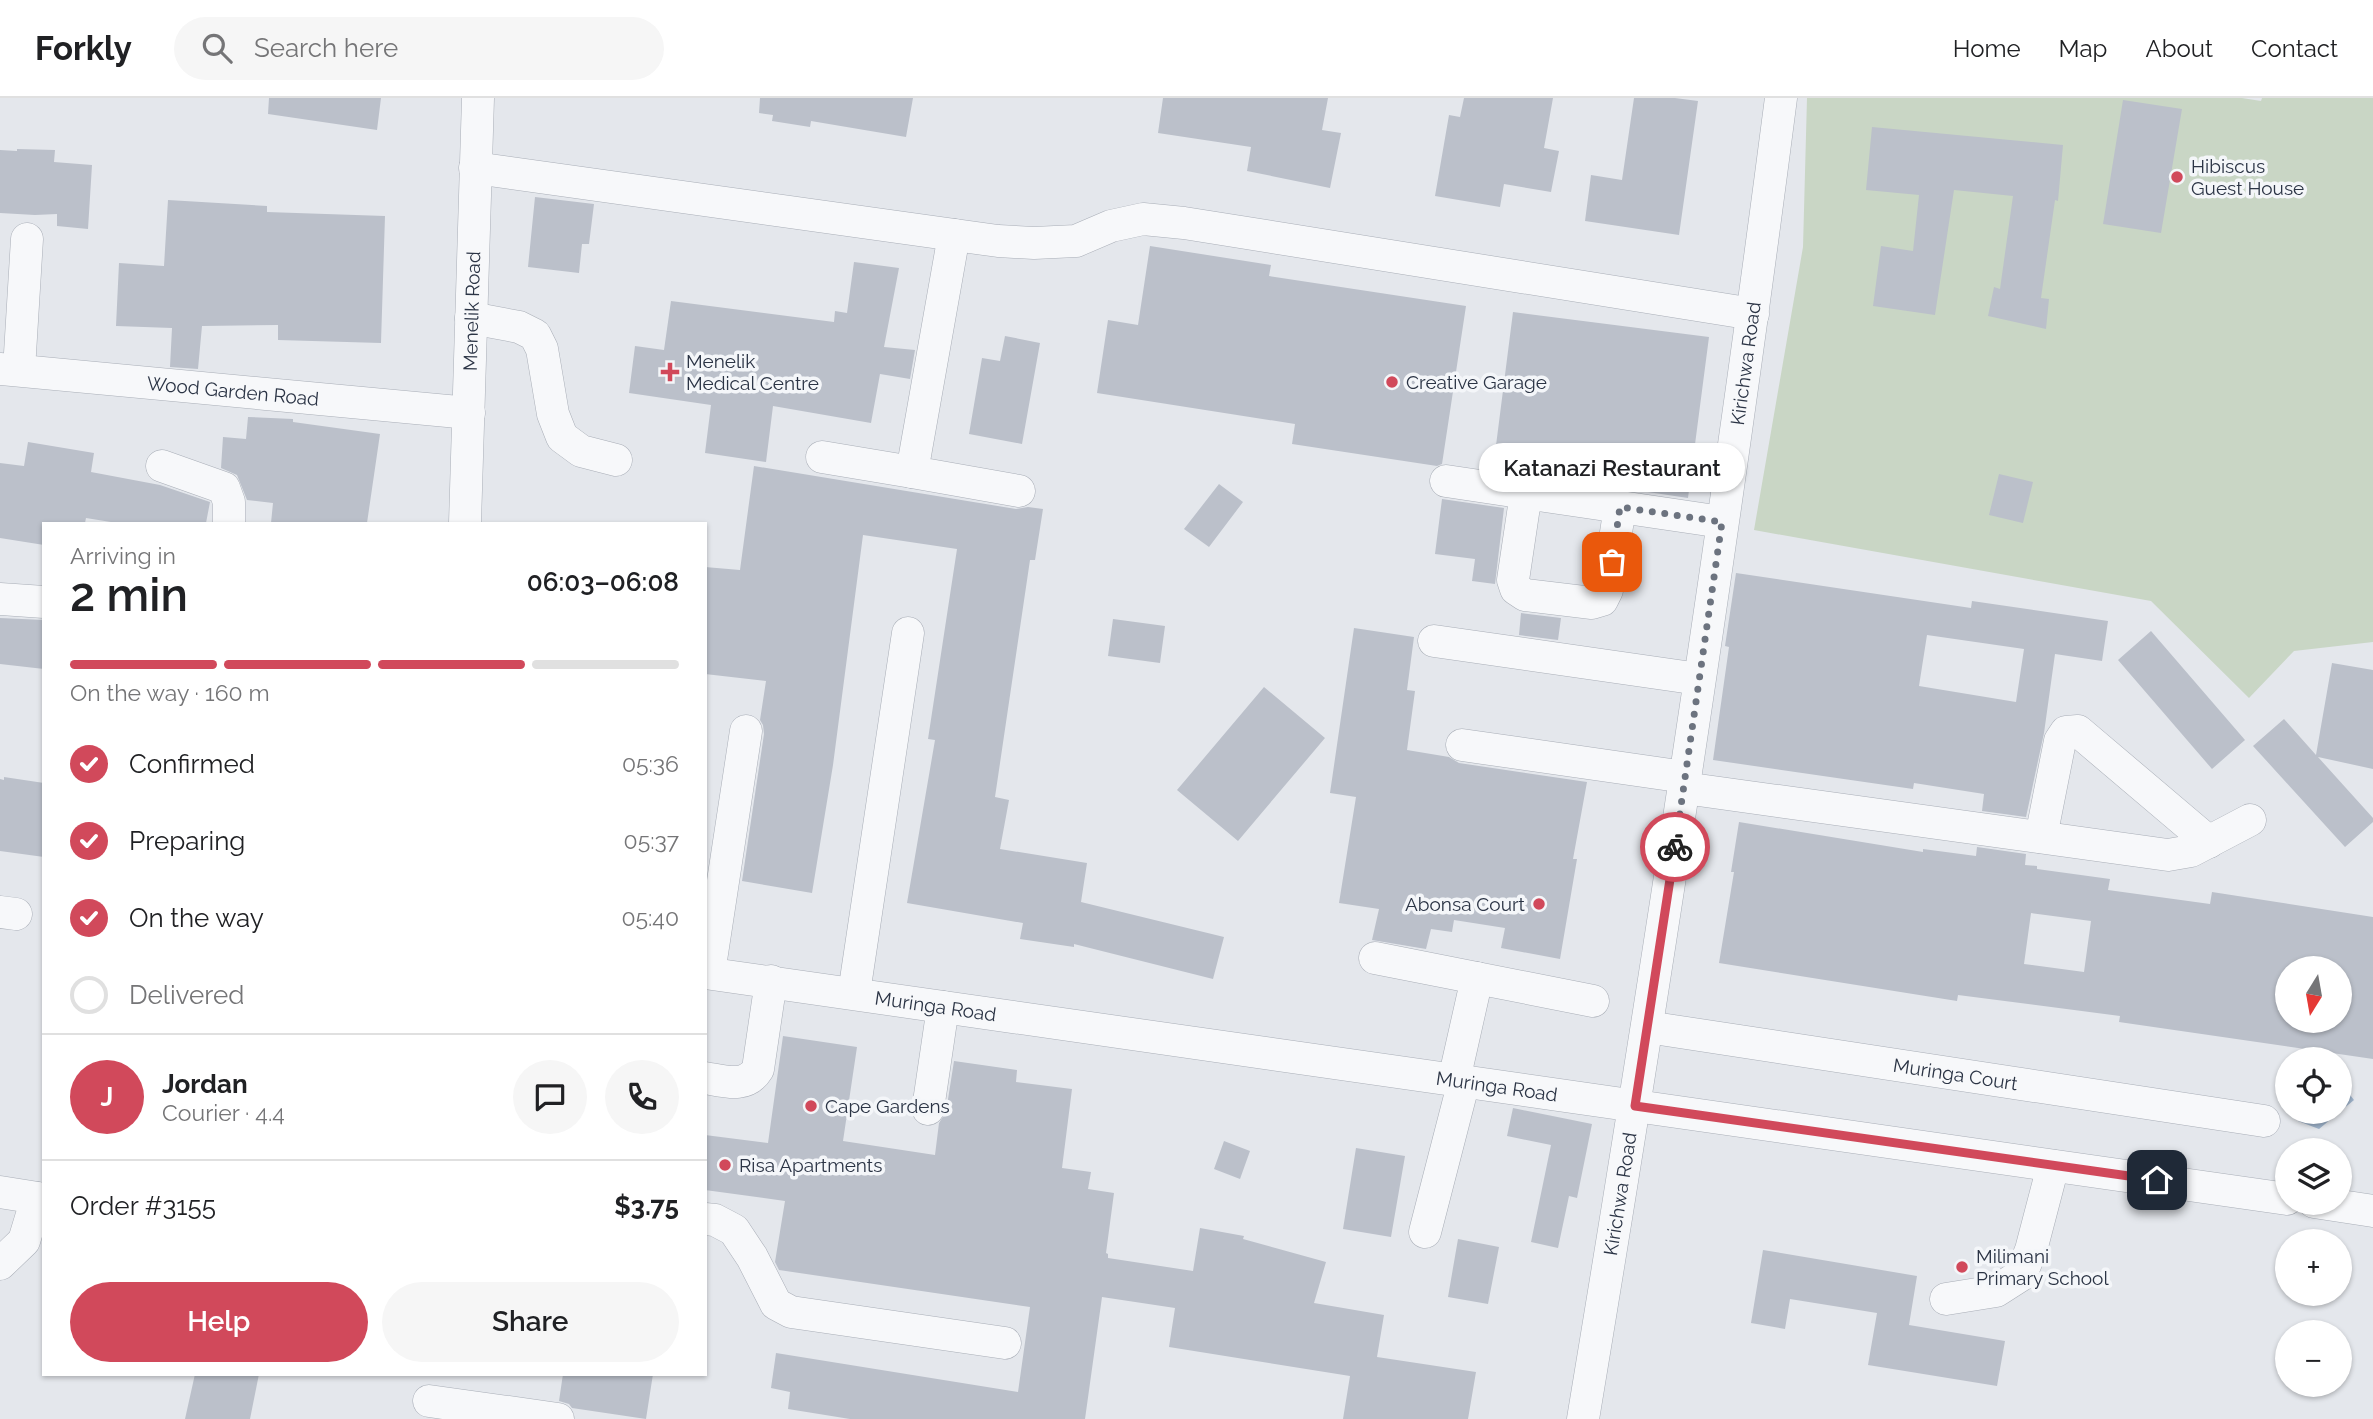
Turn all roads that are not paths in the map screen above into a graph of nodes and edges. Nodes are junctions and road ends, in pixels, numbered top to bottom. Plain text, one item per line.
1 (478, 98) edge
2 (1781, 98) edge
3 (475, 168) junction
4 (954, 235) junction
5 (27, 239) dead end
6 (1753, 314) junction
7 (471, 318) junction
8 (10, 370) edge
9 (469, 413) junction
10 (822, 457) dead end
11 (616, 460) dead end
12 (162, 466) dead end
13 (912, 472) junction
14 (1446, 481) dead end
15 (1019, 491) dead end
16 (1526, 494) junction
17 (1620, 507) junction
18 (229, 522) edge
19 (466, 522) edge
20 (1722, 522) junction
21 (0, 599) edge
22 (42, 602) edge
23 (908, 633) dead end
24 (1434, 641) dead end
25 (1699, 679) junction
26 (746, 731) dead end
27 (1462, 745) dead end
28 (1684, 783) junction
29 (2250, 820) dead end
30 (2041, 837) junction
31 (2209, 842) junction
32 (1375, 958) dead end
33 (707, 973) edge
34 (1477, 978) junction
35 (771, 981) junction
36 (854, 993) junction
37 (1593, 1001) dead end
38 (943, 1007) junction
39 (1647, 1027) junction
40 (707, 1078) edge
41 (1459, 1081) junction
42 (1635, 1106) junction
43 (928, 1109) dead end
44 (2264, 1121) dead end
45 (2053, 1166) junction
46 (0, 1192) edge
47 (2275, 1197) edge
48 (41, 1198) edge
49 (2352, 1208) edge
50 (2373, 1211) edge
51 (707, 1219) edge
52 (1425, 1232) dead end
53 (0, 1265) edge
54 (1946, 1299) dead end
55 (1005, 1342) dead end
56 (429, 1398) edge
57 (558, 1419) edge
58 (1583, 1419) edge

1 - 3 street, Menelik Road
2 - 6 street, Kirichwa Road
3 - 4 street
3 - 7 street, Menelik Road
4 - 6 street
4 - 13 street
5 - 8 street
6 - 20 street, Kirichwa Road
7 - 9 street, Menelik Road
7 - 11 street
8 - 9 street, Wood Garden Road
9 - 19 street, Menelik Road
10 - 13 street
12 - 18 street
13 - 15 street
14 - 16 street
16 - 17 street
16 - 17 street
17 - 20 street
20 - 25 street, Kirichwa Road
21 - 22 street
23 - 36 street
24 - 25 street
25 - 28 street, Kirichwa Road
26 - 33 street
27 - 28 street
28 - 30 street
28 - 39 street, Kirichwa Road
29 - 31 street
30 - 31 street
30 - 31 street
32 - 34 street
33 - 35 street, Muringa Road
34 - 37 street
34 - 41 street
35 - 36 street, Muringa Road
35 - 40 street
36 - 38 street, Muringa Road
38 - 41 street, Muringa Road
38 - 43 street
39 - 42 street, Kirichwa Road
39 - 44 street, Muringa Court
41 - 42 street, Muringa Road
41 - 52 street
42 - 45 street, Muringa Road
42 - 58 street, Kirichwa Road
45 - 47 street, Muringa Road
45 - 54 street
46 - 48 street
48 - 53 street
49 - 50 street
51 - 55 street
56 - 57 street

